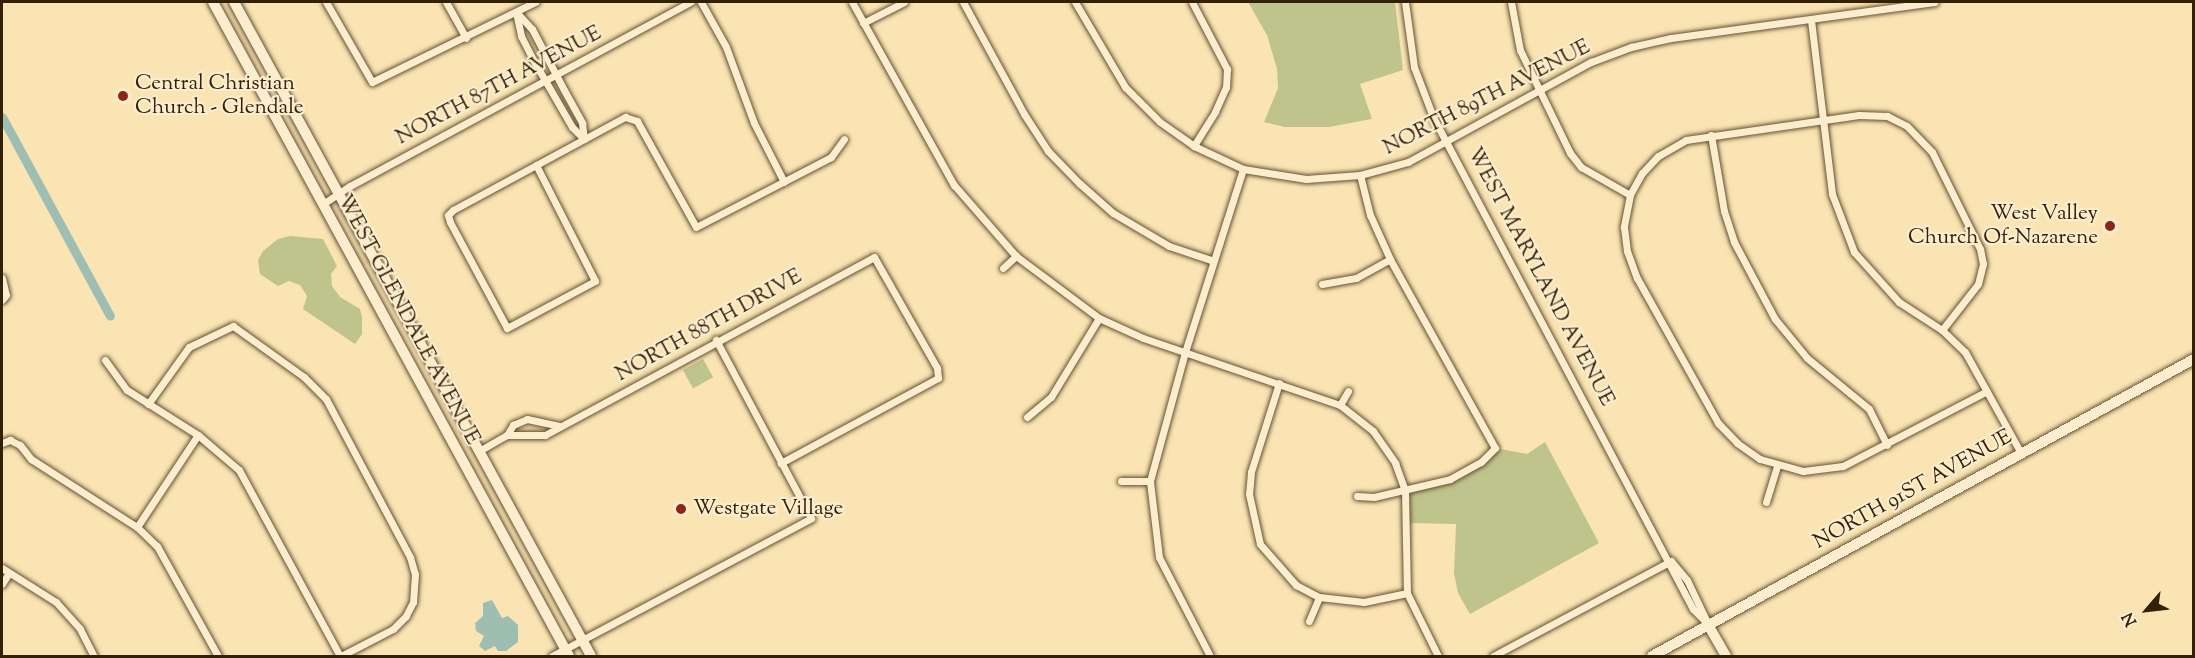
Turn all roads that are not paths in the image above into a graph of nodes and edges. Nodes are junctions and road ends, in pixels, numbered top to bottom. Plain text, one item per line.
1 (213, 2) edge
2 (234, 2) edge
3 (326, 2) edge
4 (446, 2) edge
5 (535, 2) edge
6 (691, 2) edge
7 (701, 2) edge
8 (852, 2) edge
9 (904, 2) edge
10 (963, 2) edge
11 (1075, 2) edge
12 (1192, 2) edge
13 (1406, 2) edge
14 (1511, 2) edge
15 (1935, 2) edge
16 (516, 12) junction
17 (1810, 20) junction
18 (863, 23) junction
19 (466, 38) junction
20 (536, 38) junction
21 (525, 44) junction
22 (556, 74) junction
23 (547, 79) junction
24 (1539, 92) junction
25 (1822, 122) junction
26 (1711, 135) junction
27 (844, 139) dead end
28 (584, 140) junction
29 (1445, 142) junction
30 (1194, 146) junction
31 (536, 165) junction
32 (1243, 169) junction
33 (1360, 176) junction
34 (784, 182) junction
35 (339, 193) junction
36 (1630, 195) junction
37 (323, 204) junction
38 (1016, 256) junction
39 (1390, 259) junction
40 (1214, 261) junction
41 (1004, 268) dead end
42 (2, 278) edge
43 (1322, 284) dead end
44 (4, 298) edge
45 (1099, 318) junction
46 (1942, 330) junction
47 (716, 340) junction
48 (1185, 352) junction
49 (2193, 359) edge
50 (105, 360) dead end
51 (1279, 383) junction
52 (1348, 391) dead end
53 (1987, 391) junction
54 (148, 404) junction
55 (1340, 405) junction
56 (1027, 417) dead end
57 (527, 419) junction
58 (560, 426) junction
59 (198, 435) junction
60 (507, 435) junction
61 (527, 435) junction
62 (2, 443) edge
63 (1887, 445) junction
64 (479, 451) junction
65 (2021, 453) junction
66 (462, 460) junction
67 (781, 464) junction
68 (1777, 466) junction
69 (1121, 481) dead end
70 (1150, 481) junction
71 (1405, 490) junction
72 (1357, 496) dead end
73 (1766, 502) dead end
74 (137, 527) junction
75 (1671, 561) junction
76 (2, 568) edge
77 (9, 573) junction
78 (2, 584) edge
79 (1407, 593) junction
80 (1319, 597) junction
81 (1309, 621) dead end
82 (1707, 624) junction
83 (582, 640) junction
84 (567, 653) edge
85 (94, 657) edge
86 (218, 657) edge
87 (341, 657) edge
88 (552, 657) edge
89 (591, 657) edge
90 (1210, 657) edge
91 (1438, 657) edge
92 (1493, 657) edge
93 (1652, 657) edge
94 (1725, 657) edge

1 - 37 main road, WEST GLENDALE AVENUE
2 - 35 main road, WEST GLENDALE AVENUE
3 - 19 street
4 - 19 street
5 - 16 street
6 - 22 street, NORTH 87TH AVENUE
7 - 34 street
8 - 18 street
9 - 18 street
10 - 40 street
11 - 30 street, NORTH 89TH AVENUE
12 - 30 street
13 - 29 street, WEST MARYLAND AVENUE
14 - 24 street
15 - 17 street, NORTH 89TH AVENUE
16 - 19 street
16 - 20 street
16 - 21 street
17 - 24 street, NORTH 89TH AVENUE
17 - 25 street
18 - 38 street
20 - 21 street
20 - 22 street
21 - 23 street
22 - 23 street, NORTH 87TH AVENUE
22 - 28 street
23 - 28 street
23 - 35 street, NORTH 87TH AVENUE
24 - 29 street, NORTH 89TH AVENUE
24 - 36 street
25 - 26 street
25 - 46 street
25 - 46 street
26 - 36 street
26 - 63 street
27 - 34 street
28 - 31 street
28 - 34 street
29 - 33 street, NORTH 89TH AVENUE
29 - 75 street, WEST MARYLAND AVENUE
30 - 32 street, NORTH 89TH AVENUE
31 - 31 street
32 - 33 street, NORTH 89TH AVENUE
32 - 40 street
33 - 39 street
35 - 37 street, NORTH 87TH AVENUE
35 - 64 main road, WEST GLENDALE AVENUE
36 - 68 street
37 - 66 main road, WEST GLENDALE AVENUE
38 - 41 street
38 - 45 street
39 - 43 street
39 - 71 street
40 - 48 street
42 - 44 street
45 - 48 street
45 - 56 street
46 - 53 street
47 - 58 street, NORTH 88TH DRIVE
47 - 67 street
47 - 67 street, NORTH 88TH DRIVE
48 - 51 street
48 - 70 street
49 - 65 main road, NORTH 91ST AVENUE
50 - 54 street
51 - 55 street
51 - 80 street
52 - 55 street
53 - 63 street
53 - 65 street
54 - 59 street
54 - 87 street
55 - 71 street
57 - 58 street
57 - 60 street, NORTH 88TH DRIVE
57 - 61 street
58 - 61 street, NORTH 88TH DRIVE
59 - 74 street
59 - 87 street
60 - 61 street, NORTH 88TH DRIVE
60 - 64 street, NORTH 88TH DRIVE
62 - 74 street
63 - 68 street
64 - 66 main road
64 - 83 main road, WEST GLENDALE AVENUE
65 - 82 main road, NORTH 91ST AVENUE
66 - 84 main road, WEST GLENDALE AVENUE
67 - 83 street
68 - 73 street
69 - 70 street
70 - 90 street
71 - 72 street
71 - 79 street
74 - 86 street
75 - 82 street, WEST MARYLAND AVENUE
75 - 92 street
76 - 77 street
77 - 78 street
77 - 85 street
79 - 80 street
79 - 91 street
80 - 81 street
82 - 93 main road, NORTH 91ST AVENUE
82 - 94 main road, WEST MARYLAND AVENUE
83 - 84 street
83 - 89 main road, WEST GLENDALE AVENUE
84 - 88 street

